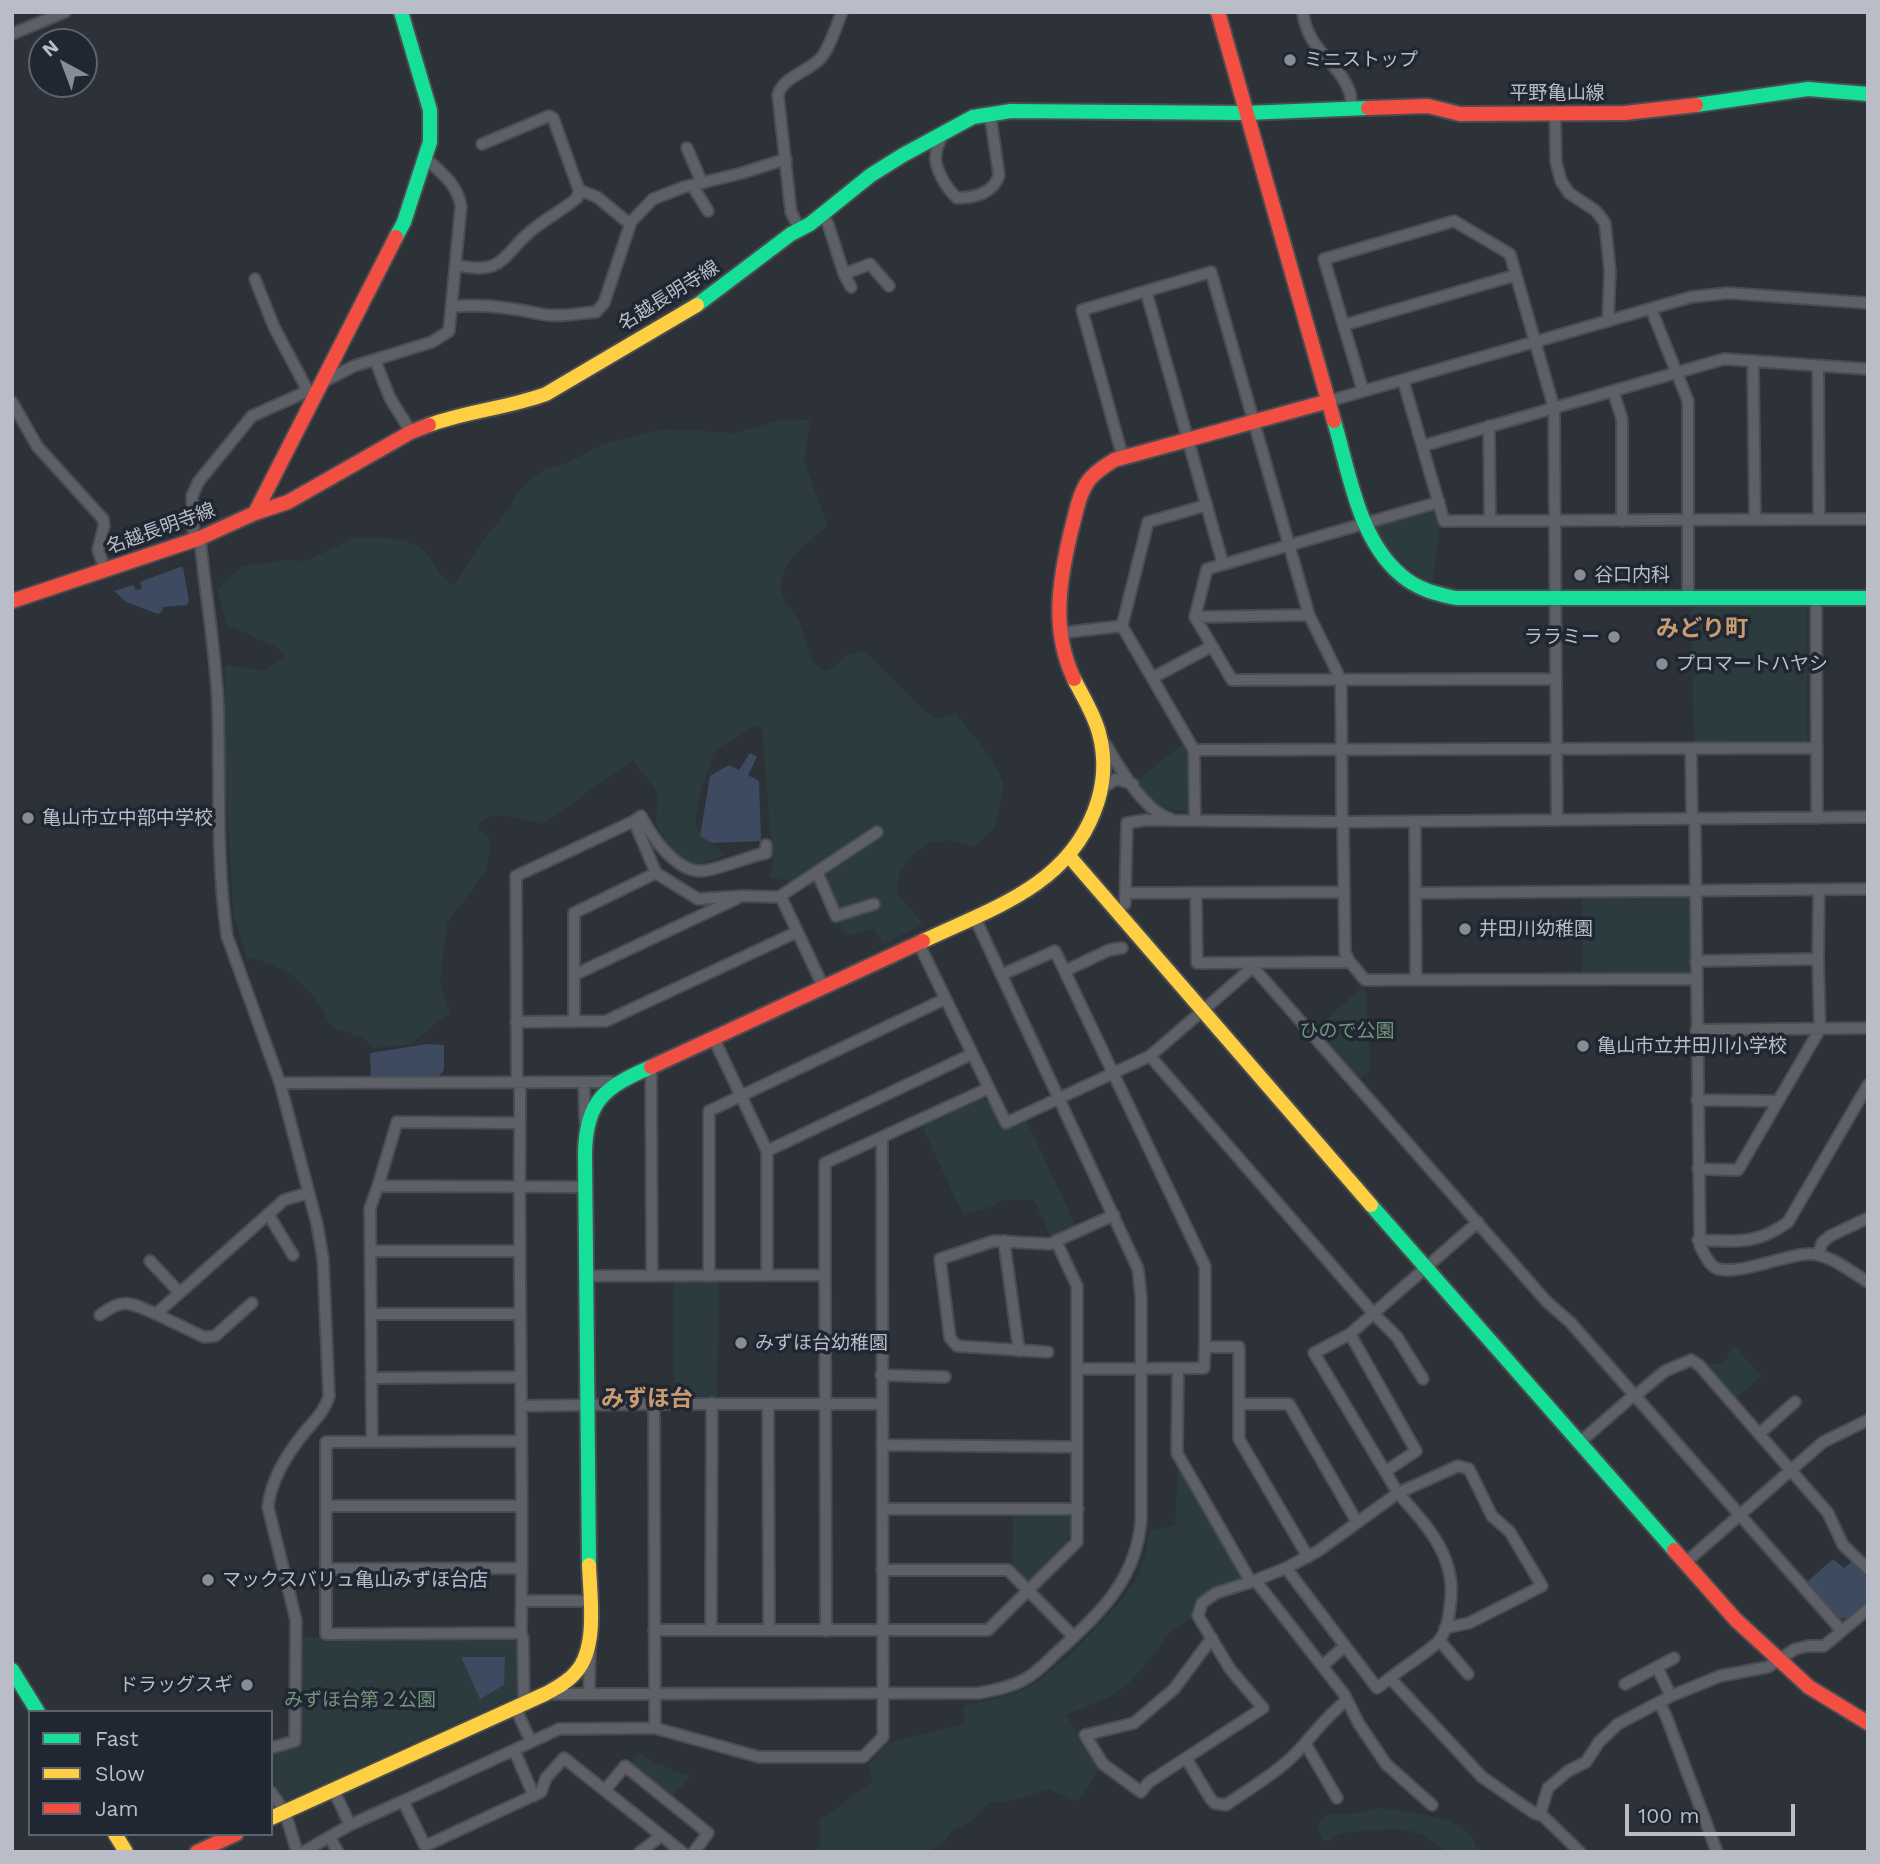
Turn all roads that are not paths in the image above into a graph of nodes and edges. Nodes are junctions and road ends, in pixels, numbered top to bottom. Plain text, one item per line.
1 (65, 12) edge
2 (401, 12) edge
3 (842, 12) edge
4 (1218, 12) edge
5 (1303, 12) edge
6 (12, 34) edge
7 (1868, 94) edge
8 (1352, 110) junction
9 (1555, 112) junction
10 (1246, 113) junction
11 (990, 114) junction
12 (944, 132) junction
13 (482, 144) dead end
14 (687, 148) dead end
15 (426, 159) junction
16 (786, 159) junction
17 (697, 184) junction
18 (579, 190) junction
19 (708, 211) dead end
20 (822, 214) junction
21 (631, 222) junction
22 (799, 228) junction
23 (456, 265) junction
24 (844, 274) junction
25 (1516, 275) junction
26 (255, 279) dead end
27 (889, 286) dead end
28 (851, 287) dead end
29 (1146, 291) junction
30 (1868, 303) edge
31 (452, 307) junction
32 (1651, 309) junction
33 (1608, 321) junction
34 (1344, 325) junction
35 (1534, 342) junction
36 (375, 360) junction
37 (1753, 362) junction
38 (1818, 366) junction
39 (1868, 369) edge
40 (1677, 372) junction
41 (1403, 380) junction
42 (315, 389) junction
43 (1363, 391) junction
44 (1613, 391) junction
45 (1329, 401) junction
46 (12, 402) edge
47 (1554, 408) junction
48 (1253, 421) junction
49 (1489, 426) junction
50 (411, 432) junction
51 (1188, 440) junction
52 (1422, 446) junction
53 (1123, 458) junction
54 (1439, 502) junction
55 (1207, 505) junction
56 (255, 513) junction
57 (1819, 519) junction
58 (1868, 519) edge
59 (1490, 520) junction
60 (1689, 520) junction
61 (1755, 520) junction
62 (1622, 521) junction
63 (1554, 522) junction
64 (1365, 524) junction
65 (197, 539) junction
66 (1289, 545) junction
67 (1223, 564) junction
68 (105, 570) junction
69 (1816, 596) junction
70 (1868, 598) edge
71 (1555, 599) junction
72 (1688, 599) junction
73 (12, 601) edge
74 (1309, 615) junction
75 (1195, 617) junction
76 (1122, 626) junction
77 (1059, 633) junction
78 (1212, 646) junction
79 (1152, 678) junction
80 (1555, 679) junction
81 (1341, 680) junction
82 (1099, 731) junction
83 (1556, 748) junction
84 (1817, 748) junction
85 (1342, 749) junction
86 (1194, 750) junction
87 (1691, 750) junction
88 (1133, 784) junction
89 (1101, 789) junction
90 (1868, 817) edge
91 (1693, 818) junction
92 (1817, 818) junction
93 (1195, 820) junction
94 (1557, 820) junction
95 (634, 821) junction
96 (1177, 821) junction
97 (1415, 821) junction
98 (1343, 822) junction
99 (877, 832) dead end
100 (766, 845) dead end
101 (1069, 856) junction
102 (817, 872) junction
103 (656, 873) junction
104 (1868, 889) edge
105 (1695, 890) junction
106 (1819, 890) junction
107 (1345, 892) junction
108 (1416, 893) junction
109 (1196, 894) junction
110 (743, 896) junction
111 (779, 897) junction
112 (874, 904) dead end
113 (974, 916) junction
114 (797, 932) junction
115 (918, 942) junction
116 (1122, 947) dead end
117 (1818, 959) junction
118 (1696, 961) junction
119 (1350, 962) junction
120 (1254, 965) junction
121 (1065, 971) junction
122 (574, 975) junction
123 (1001, 975) junction
124 (1696, 979) junction
125 (1416, 980) junction
126 (823, 986) junction
127 (945, 999) junction
128 (1202, 1011) junction
129 (516, 1022) junction
130 (574, 1022) junction
131 (1868, 1028) edge
132 (1820, 1029) junction
133 (1696, 1030) junction
134 (714, 1039) junction
135 (972, 1054) junction
136 (1150, 1056) junction
137 (650, 1069) junction
138 (1113, 1073) junction
139 (519, 1082) junction
140 (617, 1082) junction
141 (280, 1083) junction
142 (584, 1083) junction
143 (1868, 1086) edge
144 (989, 1088) junction
145 (740, 1096) junction
146 (1059, 1098) junction
147 (1697, 1100) junction
148 (1777, 1101) junction
149 (520, 1123) junction
150 (586, 1126) junction
151 (882, 1137) junction
152 (767, 1151) junction
153 (1698, 1169) junction
154 (377, 1186) junction
155 (519, 1187) junction
156 (585, 1187) junction
157 (308, 1193) junction
158 (268, 1214) junction
159 (1114, 1215) junction
160 (1868, 1218) edge
161 (1478, 1222) junction
162 (1698, 1240) junction
163 (1004, 1241) junction
164 (1056, 1241) junction
165 (370, 1251) junction
166 (519, 1251) junction
167 (293, 1255) dead end
168 (1818, 1255) junction
169 (150, 1261) dead end
170 (1426, 1268) junction
171 (767, 1275) junction
172 (825, 1275) junction
173 (585, 1276) junction
174 (652, 1276) junction
175 (709, 1276) junction
176 (1868, 1282) edge
177 (179, 1292) junction
178 (252, 1303) dead end
179 (156, 1314) junction
180 (371, 1314) junction
181 (519, 1314) junction
182 (1374, 1314) junction
183 (100, 1315) dead end
184 (1350, 1334) junction
185 (1205, 1347) junction
186 (1019, 1351) junction
187 (1048, 1352) dead end
188 (1078, 1369) junction
189 (1141, 1369) junction
190 (1178, 1370) junction
191 (881, 1376) junction
192 (520, 1377) junction
193 (945, 1377) dead end
194 (371, 1378) junction
195 (1423, 1379) dead end
196 (1635, 1396) junction
197 (1795, 1402) dead end
198 (587, 1404) junction
199 (654, 1404) junction
200 (712, 1404) junction
201 (768, 1404) junction
202 (881, 1404) junction
203 (1240, 1404) junction
204 (825, 1405) junction
205 (521, 1406) junction
206 (1868, 1420) edge
207 (1759, 1434) junction
208 (521, 1441) junction
209 (372, 1442) junction
210 (1580, 1442) junction
211 (882, 1445) junction
212 (1077, 1447) junction
213 (1386, 1471) junction
214 (1790, 1471) junction
215 (1398, 1493) junction
216 (326, 1506) junction
217 (521, 1506) junction
218 (883, 1509) junction
219 (1078, 1509) junction
220 (1741, 1516) junction
221 (1357, 1522) junction
222 (1308, 1557) junction
223 (1685, 1563) junction
224 (520, 1568) junction
225 (1286, 1568) junction
226 (327, 1569) junction
227 (1868, 1569) edge
228 (883, 1570) junction
229 (1253, 1581) junction
230 (1028, 1591) junction
231 (522, 1601) junction
232 (588, 1601) junction
233 (1868, 1609) edge
234 (1445, 1628) junction
235 (654, 1630) junction
236 (711, 1630) junction
237 (769, 1630) junction
238 (884, 1630) junction
239 (826, 1631) junction
240 (1842, 1631) junction
241 (521, 1633) junction
242 (1074, 1637) junction
243 (1212, 1638) junction
244 (590, 1640) junction
245 (1439, 1640) junction
246 (1345, 1646) junction
247 (1674, 1658) dead end
248 (1778, 1660) junction
249 (1322, 1666) junction
250 (1657, 1667) junction
251 (12, 1670) edge
252 (1468, 1674) dead end
253 (1390, 1678) junction
254 (1625, 1684) dead end
255 (883, 1693) junction
256 (545, 1694) junction
257 (589, 1694) junction
258 (654, 1694) junction
259 (1671, 1696) junction
260 (1347, 1700) junction
261 (1659, 1702) junction
262 (519, 1705) junction
263 (37, 1710) edge
264 (1868, 1723) edge
265 (655, 1728) junction
266 (531, 1742) junction
267 (1305, 1743) junction
268 (273, 1747) edge
269 (514, 1750) junction
270 (1186, 1758) junction
271 (605, 1790) junction
272 (334, 1791) junction
273 (534, 1796) junction
274 (1337, 1798) dead end
275 (403, 1801) junction
276 (1432, 1805) dead end
277 (1540, 1814) junction
278 (278, 1815) edge
279 (350, 1825) junction
280 (116, 1836) edge
281 (232, 1836) edge
282 (661, 1836) junction
283 (330, 1838) junction
284 (426, 1849) edge
285 (1574, 1850) edge
286 (126, 1852) edge
287 (197, 1852) edge
288 (297, 1852) edge
289 (303, 1852) edge
290 (338, 1852) edge
291 (640, 1852) edge
292 (682, 1852) edge
293 (694, 1852) edge
294 (1717, 1852) edge

1 - 6 street
2 - 15 main road
3 - 16 street
4 - 10 main road
5 - 8 street
7 - 9 main road, 平野亀山線
8 - 9 main road, 平野亀山線
8 - 10 main road, 平野亀山線
9 - 33 street
10 - 11 main road, 名越長明寺線
10 - 45 main road
11 - 12 main road, 名越長明寺線
11 - 12 street
12 - 20 main road, 名越長明寺線
13 - 18 street
14 - 17 street
15 - 23 street
15 - 42 main road
16 - 17 street
16 - 22 street
17 - 19 street
17 - 21 street
18 - 21 street
18 - 23 street
20 - 22 main road, 名越長明寺線
20 - 24 street
21 - 31 street
22 - 50 main road, 名越長明寺線
23 - 31 street
24 - 27 street
24 - 28 street
25 - 34 street
25 - 34 street
25 - 35 street
26 - 42 street
29 - 48 street
29 - 51 street
29 - 53 street
30 - 32 street
31 - 36 street
32 - 33 street
32 - 40 street
33 - 35 street
34 - 43 street
35 - 41 street
35 - 47 street
36 - 42 street
36 - 50 street
37 - 38 street
37 - 40 street
37 - 61 street
38 - 39 street
38 - 57 street
40 - 44 street
40 - 60 street
41 - 43 street
41 - 52 street
42 - 56 main road
42 - 65 street
43 - 45 street
44 - 47 street
44 - 62 street
45 - 48 main road
45 - 64 main road
46 - 68 street
47 - 49 street
47 - 63 street
48 - 51 main road
48 - 66 street
49 - 52 street
49 - 59 street
50 - 56 main road, 名越長明寺線
51 - 53 main road
51 - 55 street
52 - 54 street
53 - 77 main road
54 - 59 street
54 - 64 street
55 - 67 street
55 - 76 street
56 - 65 main road, 名越長明寺線
57 - 58 street
57 - 61 street
59 - 63 street
60 - 61 street
60 - 62 street
60 - 72 street
62 - 63 street
63 - 71 street
64 - 66 street
64 - 71 main road
65 - 68 main road, 名越長明寺線
65 - 141 street
66 - 67 street
66 - 74 street
67 - 75 street
68 - 73 main road, 名越長明寺線
69 - 70 main road
69 - 72 main road
69 - 84 street
71 - 72 main road
71 - 80 street
74 - 75 street
74 - 81 street
75 - 78 street
76 - 77 street
76 - 79 street
77 - 82 main road
78 - 79 street
78 - 81 street
79 - 86 street
80 - 81 street
80 - 83 street
81 - 85 street
82 - 88 street
82 - 89 main road
83 - 85 street
83 - 87 street
83 - 94 street
84 - 87 street
84 - 92 street
85 - 86 street
85 - 98 street
86 - 93 street
87 - 91 street
88 - 89 street
88 - 96 street
89 - 101 main road
90 - 92 street
91 - 92 street
91 - 94 street
91 - 105 street
93 - 96 street
93 - 98 street
94 - 97 street
95 - 100 street
95 - 103 street
95 - 129 street
96 - 109 street
97 - 98 street
97 - 108 street
98 - 107 street
99 - 102 street
101 - 113 main road
101 - 128 main road
102 - 111 street
102 - 112 street
103 - 110 street
103 - 122 street
104 - 106 street
105 - 106 street
105 - 108 street
105 - 118 street
106 - 117 street
107 - 109 street
107 - 119 street
108 - 125 street
109 - 120 street
110 - 111 street
110 - 122 street
111 - 114 street
113 - 115 main road
113 - 123 street
114 - 126 street
114 - 130 street
115 - 126 main road
115 - 127 street
116 - 121 street
117 - 118 street
117 - 132 street
118 - 124 street
119 - 120 street
119 - 125 street
120 - 128 street
120 - 161 street
121 - 123 street
121 - 138 street
122 - 130 street
123 - 146 street
124 - 125 street
124 - 133 street
126 - 134 main road
127 - 135 street
127 - 145 street
128 - 136 street
128 - 170 main road
129 - 130 street
129 - 139 street
131 - 132 street
132 - 133 street
132 - 148 street
133 - 147 street
134 - 137 main road
134 - 145 street
135 - 144 street
135 - 152 street
136 - 138 street
136 - 182 street
137 - 140 main road
137 - 174 street
138 - 146 street
138 - 185 street
139 - 141 street
139 - 142 street
139 - 149 street
140 - 142 street
140 - 150 main road
141 - 157 street
142 - 150 street
143 - 162 street
144 - 146 street
144 - 151 street
145 - 152 street
145 - 175 street
146 - 159 street
147 - 148 street
147 - 153 street
148 - 153 street
149 - 154 street
149 - 155 street
150 - 156 main road
151 - 172 street
151 - 191 street
152 - 171 street
153 - 162 street
154 - 155 street
154 - 165 street
155 - 156 street
155 - 166 street
156 - 173 main road
157 - 158 street
157 - 268 street
158 - 167 street
158 - 177 street
159 - 164 street
159 - 189 street
160 - 168 street
161 - 170 street
161 - 196 street
162 - 168 street
163 - 164 street
163 - 186 street
163 - 186 street
164 - 188 street
165 - 166 street
165 - 180 street
166 - 181 street
168 - 176 street
169 - 177 street
170 - 182 street
170 - 210 main road
171 - 172 street
171 - 175 street
172 - 204 street
173 - 174 street
173 - 198 main road
174 - 175 street
177 - 179 street
178 - 179 street
179 - 183 street
180 - 181 street
180 - 194 street
181 - 192 street
182 - 184 street
182 - 195 street
184 - 213 street
184 - 213 street
185 - 190 street
185 - 203 street
186 - 187 street
188 - 189 street
188 - 212 street
189 - 190 street
189 - 242 street
190 - 229 street
191 - 193 street
191 - 202 street
192 - 194 street
192 - 205 street
194 - 209 street
196 - 207 street
196 - 210 street
196 - 220 street
197 - 207 street
198 - 199 street
198 - 205 street
198 - 232 main road
199 - 200 street
199 - 235 street
200 - 201 street
200 - 236 street
201 - 204 street
201 - 237 street
202 - 204 street
202 - 211 street
203 - 221 street
203 - 222 street
204 - 239 street
205 - 208 street
206 - 214 street
207 - 214 street
208 - 209 street
208 - 217 street
209 - 216 street
210 - 223 main road
211 - 212 street
211 - 218 street
212 - 219 street
213 - 215 street
214 - 220 street
214 - 227 street
215 - 221 street
215 - 234 street
215 - 234 street
216 - 217 street
216 - 226 street
217 - 224 street
218 - 219 street
218 - 228 street
219 - 230 street
220 - 223 street
220 - 240 street
221 - 222 street
222 - 225 street
223 - 248 main road
224 - 226 street
224 - 231 street
225 - 229 street
225 - 246 street
226 - 241 street
228 - 230 street
228 - 238 street
229 - 243 street
229 - 249 street
230 - 238 street
230 - 242 street
231 - 232 street
231 - 241 street
232 - 244 main road
233 - 240 street
234 - 245 street
235 - 236 street
235 - 258 street
236 - 237 street
237 - 239 street
238 - 239 street
238 - 255 street
240 - 248 street
241 - 262 street
242 - 255 street
243 - 270 street
243 - 270 street
244 - 256 main road
244 - 257 street
245 - 252 street
245 - 253 street
246 - 249 street
246 - 253 street
247 - 250 street
248 - 259 street
248 - 264 main road
249 - 260 street
250 - 254 street
250 - 259 street
251 - 263 main road
253 - 277 street
255 - 258 street
255 - 265 street
256 - 257 street
256 - 262 main road
257 - 258 street
258 - 265 street
259 - 261 street
260 - 267 street
260 - 276 street
261 - 277 street
261 - 294 street
262 - 266 street
262 - 272 main road
265 - 266 street
266 - 269 street
267 - 270 street
267 - 274 street
269 - 273 street
269 - 275 street
271 - 273 street
271 - 282 street
271 - 293 street
272 - 278 main road
272 - 279 street
273 - 284 street
275 - 279 street
275 - 284 street
277 - 285 street
278 - 288 street
279 - 283 street
280 - 286 main road
281 - 287 main road
282 - 291 street
282 - 292 street
283 - 289 street
283 - 290 street

